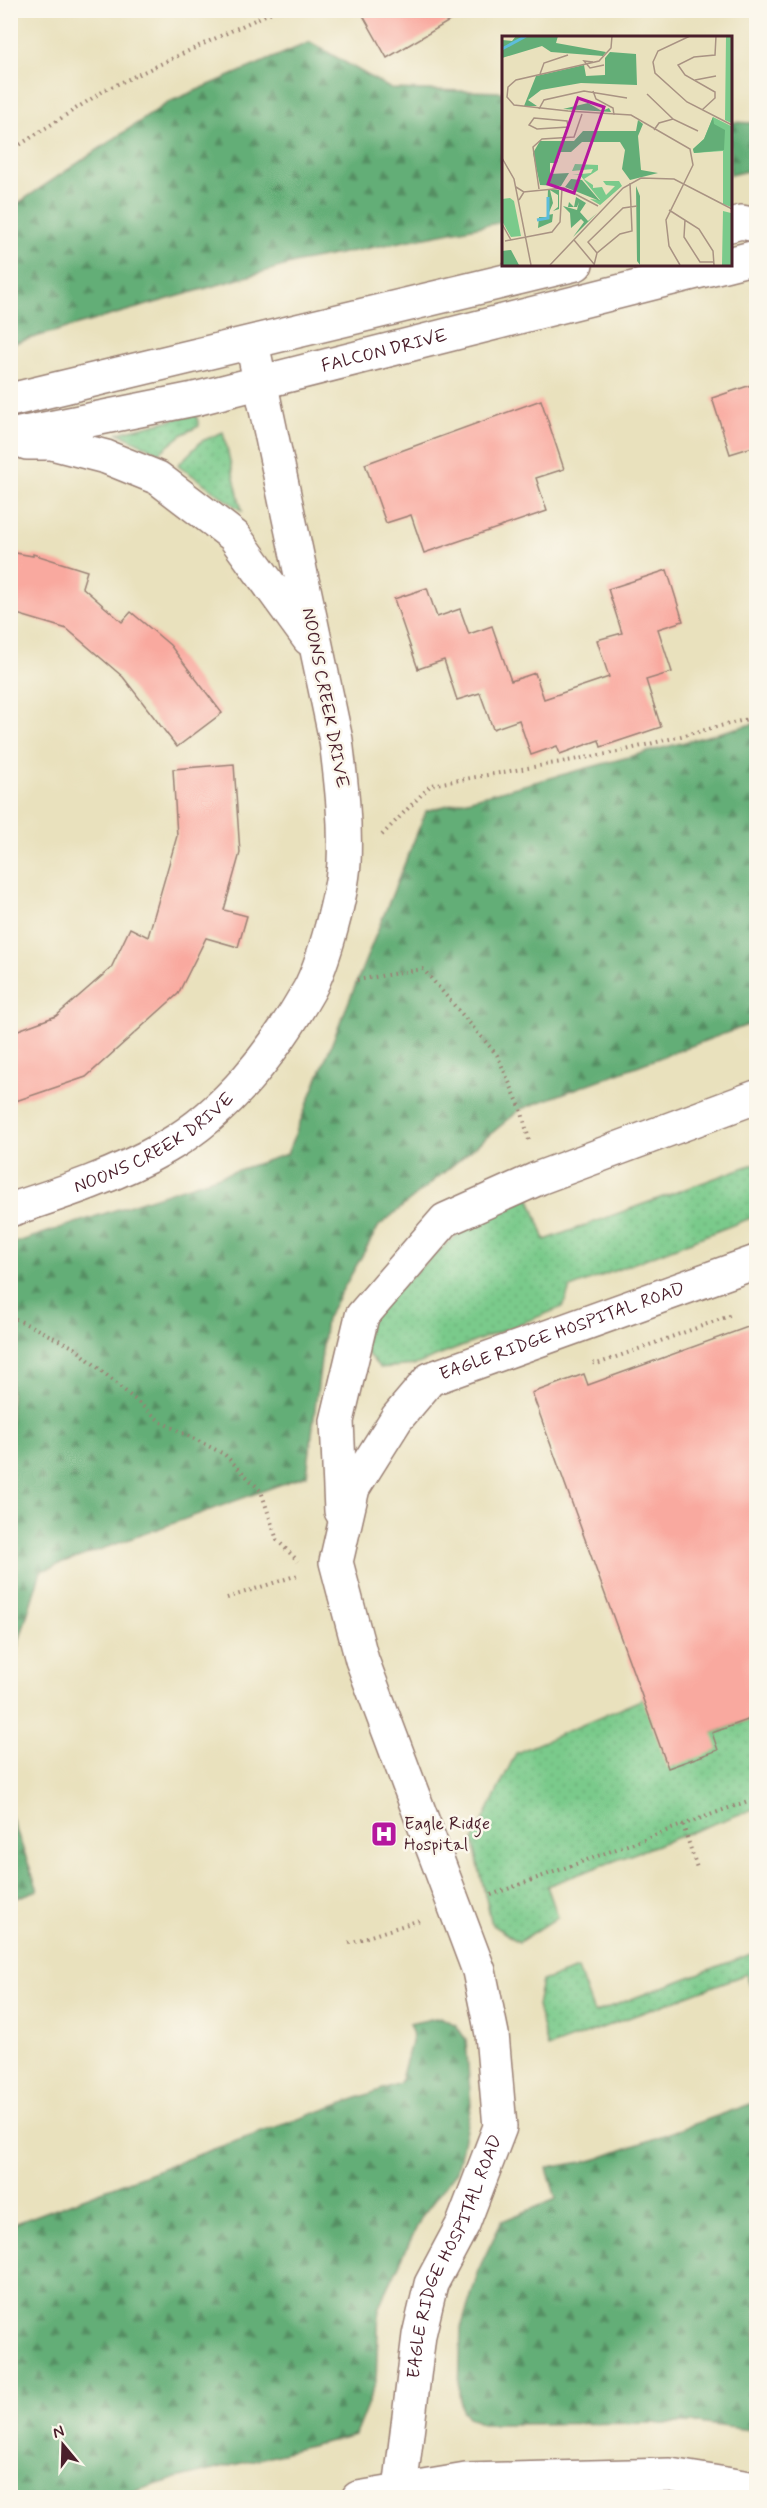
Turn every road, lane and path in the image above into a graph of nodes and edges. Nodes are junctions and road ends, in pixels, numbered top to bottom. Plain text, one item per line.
1 (276, 10) edge
2 (10, 151) edge
3 (731, 224) edge
4 (756, 225) edge
5 (756, 257) edge
6 (731, 263) edge
7 (568, 266) edge
8 (720, 266) edge
9 (252, 343) junction
10 (259, 383) junction
11 (10, 400) edge
12 (10, 436) edge
13 (10, 444) edge
14 (317, 650) junction
15 (756, 717) edge
16 (344, 865) junction
17 (350, 981) dead end
18 (756, 1097) edge
19 (539, 1178) junction
20 (10, 1210) edge
21 (756, 1262) edge
22 (735, 1314) dead end
23 (10, 1316) edge
24 (589, 1362) dead end
25 (342, 1543) junction
26 (300, 1563) dead end
27 (308, 1571) dead end
28 (227, 1598) dead end
29 (756, 1798) edge
30 (683, 1825) junction
31 (697, 1868) dead end
32 (487, 1897) dead end
33 (431, 1917) dead end
34 (349, 1943) dead end
35 (756, 2489) edge
36 (399, 2494) edge
37 (358, 2498) edge

1 - 2 path
3 - 4 street
5 - 6 street, FALCON DRIVE
7 - 9 street
8 - 10 street, FALCON DRIVE
9 - 10 street, NOONS CREEK DRIVE
9 - 11 street
10 - 12 street, FALCON DRIVE
10 - 14 street, NOONS CREEK DRIVE
13 - 14 street
14 - 16 street, NOONS CREEK DRIVE
15 - 16 path
16 - 20 street, NOONS CREEK DRIVE
17 - 19 path
18 - 19 street
19 - 25 street
21 - 25 street, EAGLE RIDGE HOSPITAL ROAD
22 - 24 path
23 - 26 path
25 - 36 street, EAGLE RIDGE HOSPITAL ROAD
27 - 28 path
29 - 30 path
30 - 31 path
30 - 32 path
33 - 34 path
35 - 36 street
36 - 37 street

